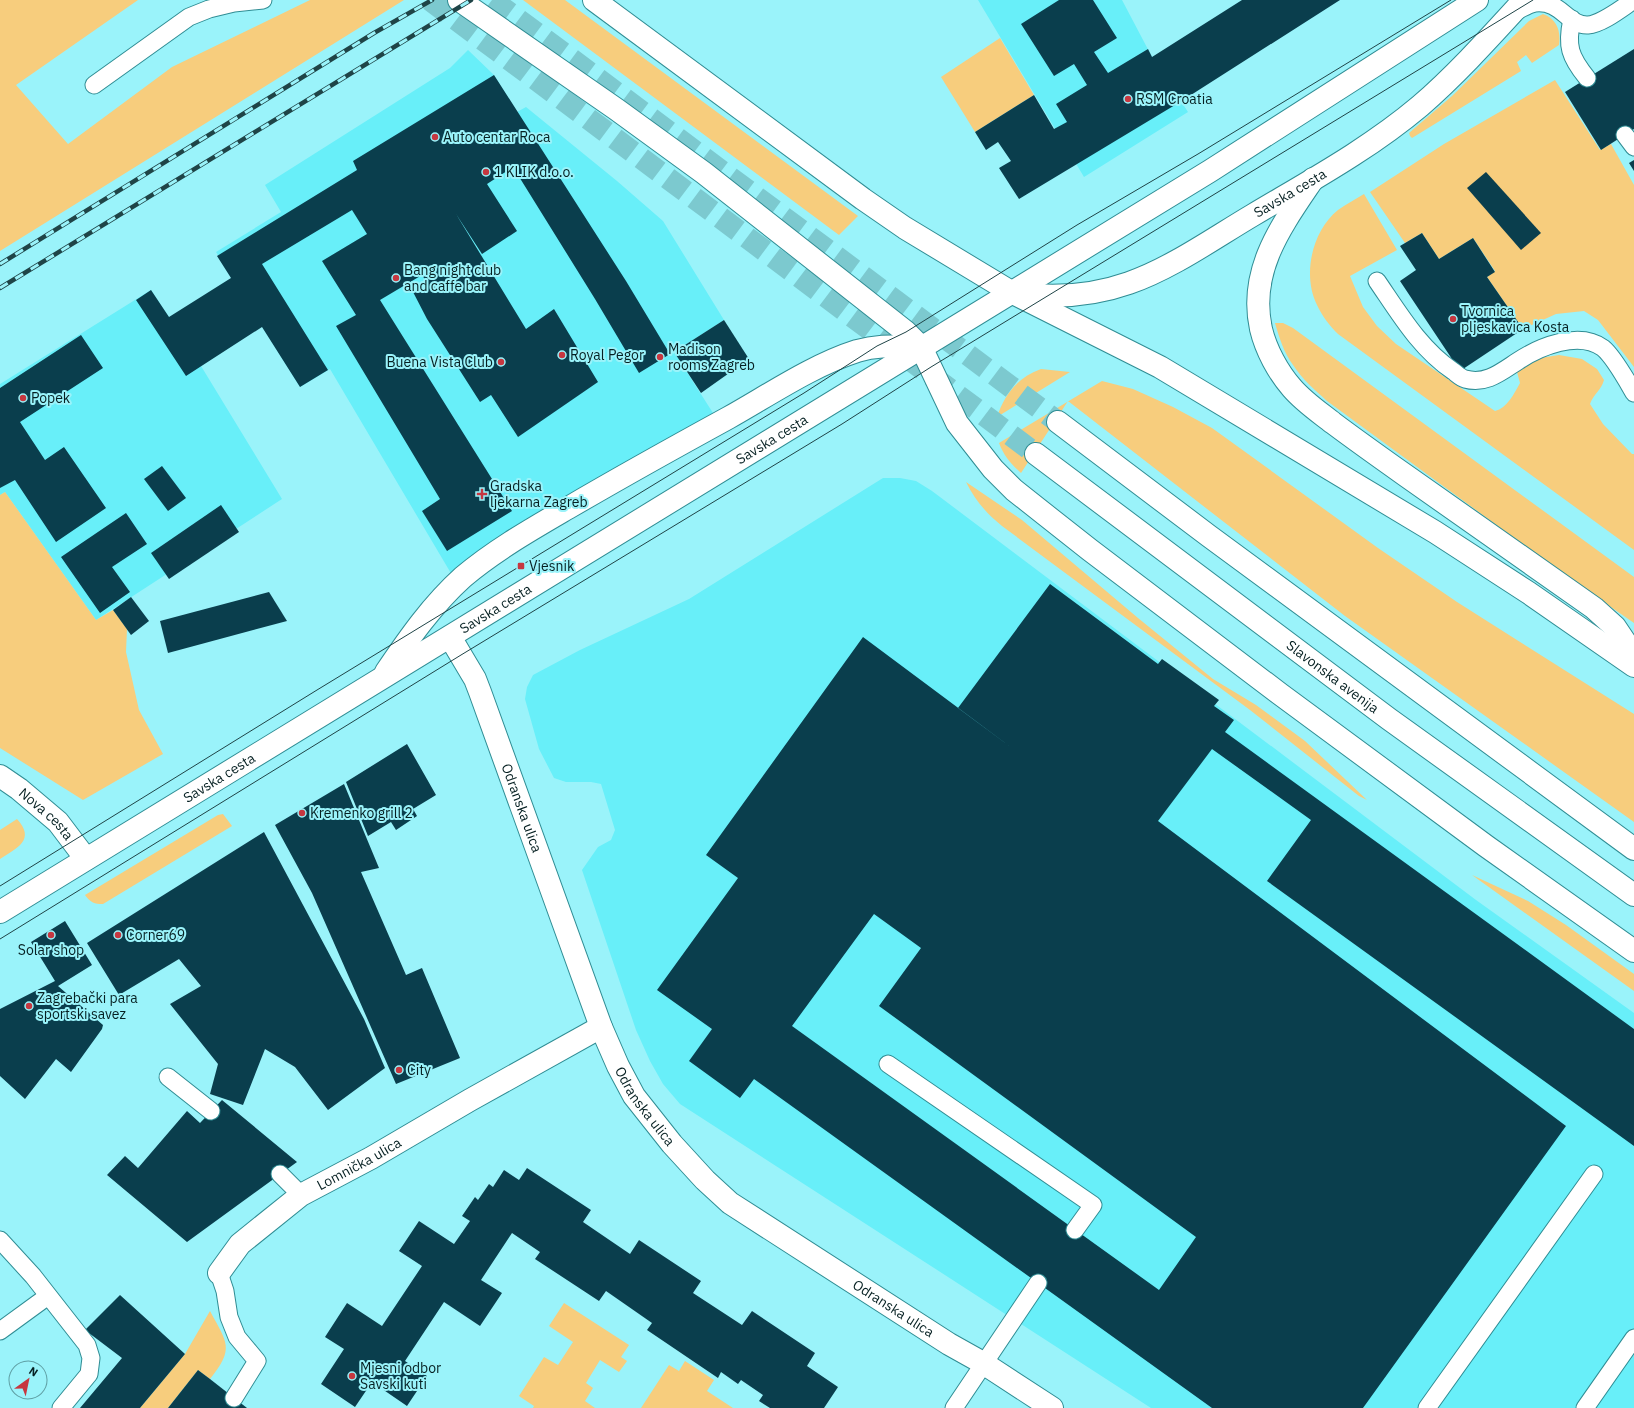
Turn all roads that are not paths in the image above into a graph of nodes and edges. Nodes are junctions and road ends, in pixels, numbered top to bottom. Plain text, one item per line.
1 (263, 0) edge
2 (459, 0) edge
3 (594, 0) edge
4 (1477, 0) edge
5 (1634, 0) edge
6 (1518, 6) edge
7 (1572, 19) junction
8 (1587, 78) dead end
9 (94, 84) dead end
10 (1313, 179) junction
11 (1377, 281) dead end
12 (1011, 292) junction
13 (921, 347) junction
14 (1634, 393) edge
15 (1058, 422) tunnel mouth
16 (1036, 454) tunnel mouth
17 (450, 637) junction
18 (1634, 656) edge
19 (1634, 666) edge
20 (380, 679) junction
21 (0, 776) edge
22 (1634, 849) edge
23 (86, 859) junction
24 (1634, 895) edge
25 (0, 912) edge
26 (1634, 951) edge
27 (601, 1027) junction
28 (888, 1064) dead end
29 (168, 1077) dead end
30 (211, 1111) dead end
31 (280, 1174) dead end
32 (1594, 1174) dead end
33 (301, 1195) junction
34 (1075, 1230) dead end
35 (0, 1240) edge
36 (219, 1273) joint
37 (1038, 1283) dead end
38 (48, 1296) junction
39 (0, 1331) edge
40 (1634, 1338) edge
41 (983, 1363) junction
42 (234, 1398) dead end
43 (61, 1408) edge
44 (954, 1408) edge
45 (1052, 1408) edge
46 (1427, 1408) edge
47 (1585, 1408) edge

1 - 9 lane
2 - 13 main road
3 - 12 main road
4 - 12 main road, Savska cesta
5 - 7 lane
6 - 7 lane
6 - 10 main road, Savska cesta
7 - 8 lane
10 - 12 main road, Savska cesta
10 - 18 main road
11 - 14 lane
12 - 13 main road, Savska cesta
12 - 19 main road
13 - 17 main road, Savska cesta
13 - 20 main road
13 - 26 main road
15 - 22 main road
16 - 24 main road, Slavonska avenija
17 - 20 main road, Savska cesta
17 - 27 main road, Odranska ulica
20 - 23 main road, Savska cesta
21 - 23 main road, Nova cesta
23 - 25 main road, Savska cesta
27 - 33 main road, Lomnička ulica
27 - 41 main road, Odranska ulica
28 - 34 lane
29 - 30 lane
31 - 33 lane
32 - 46 lane
33 - 36 main road, Lomnička ulica
35 - 38 lane
36 - 42 lane, Lomnička ulica
37 - 41 lane
38 - 39 lane
38 - 43 lane
40 - 47 lane
41 - 44 lane
41 - 45 main road, Odranska ulica

